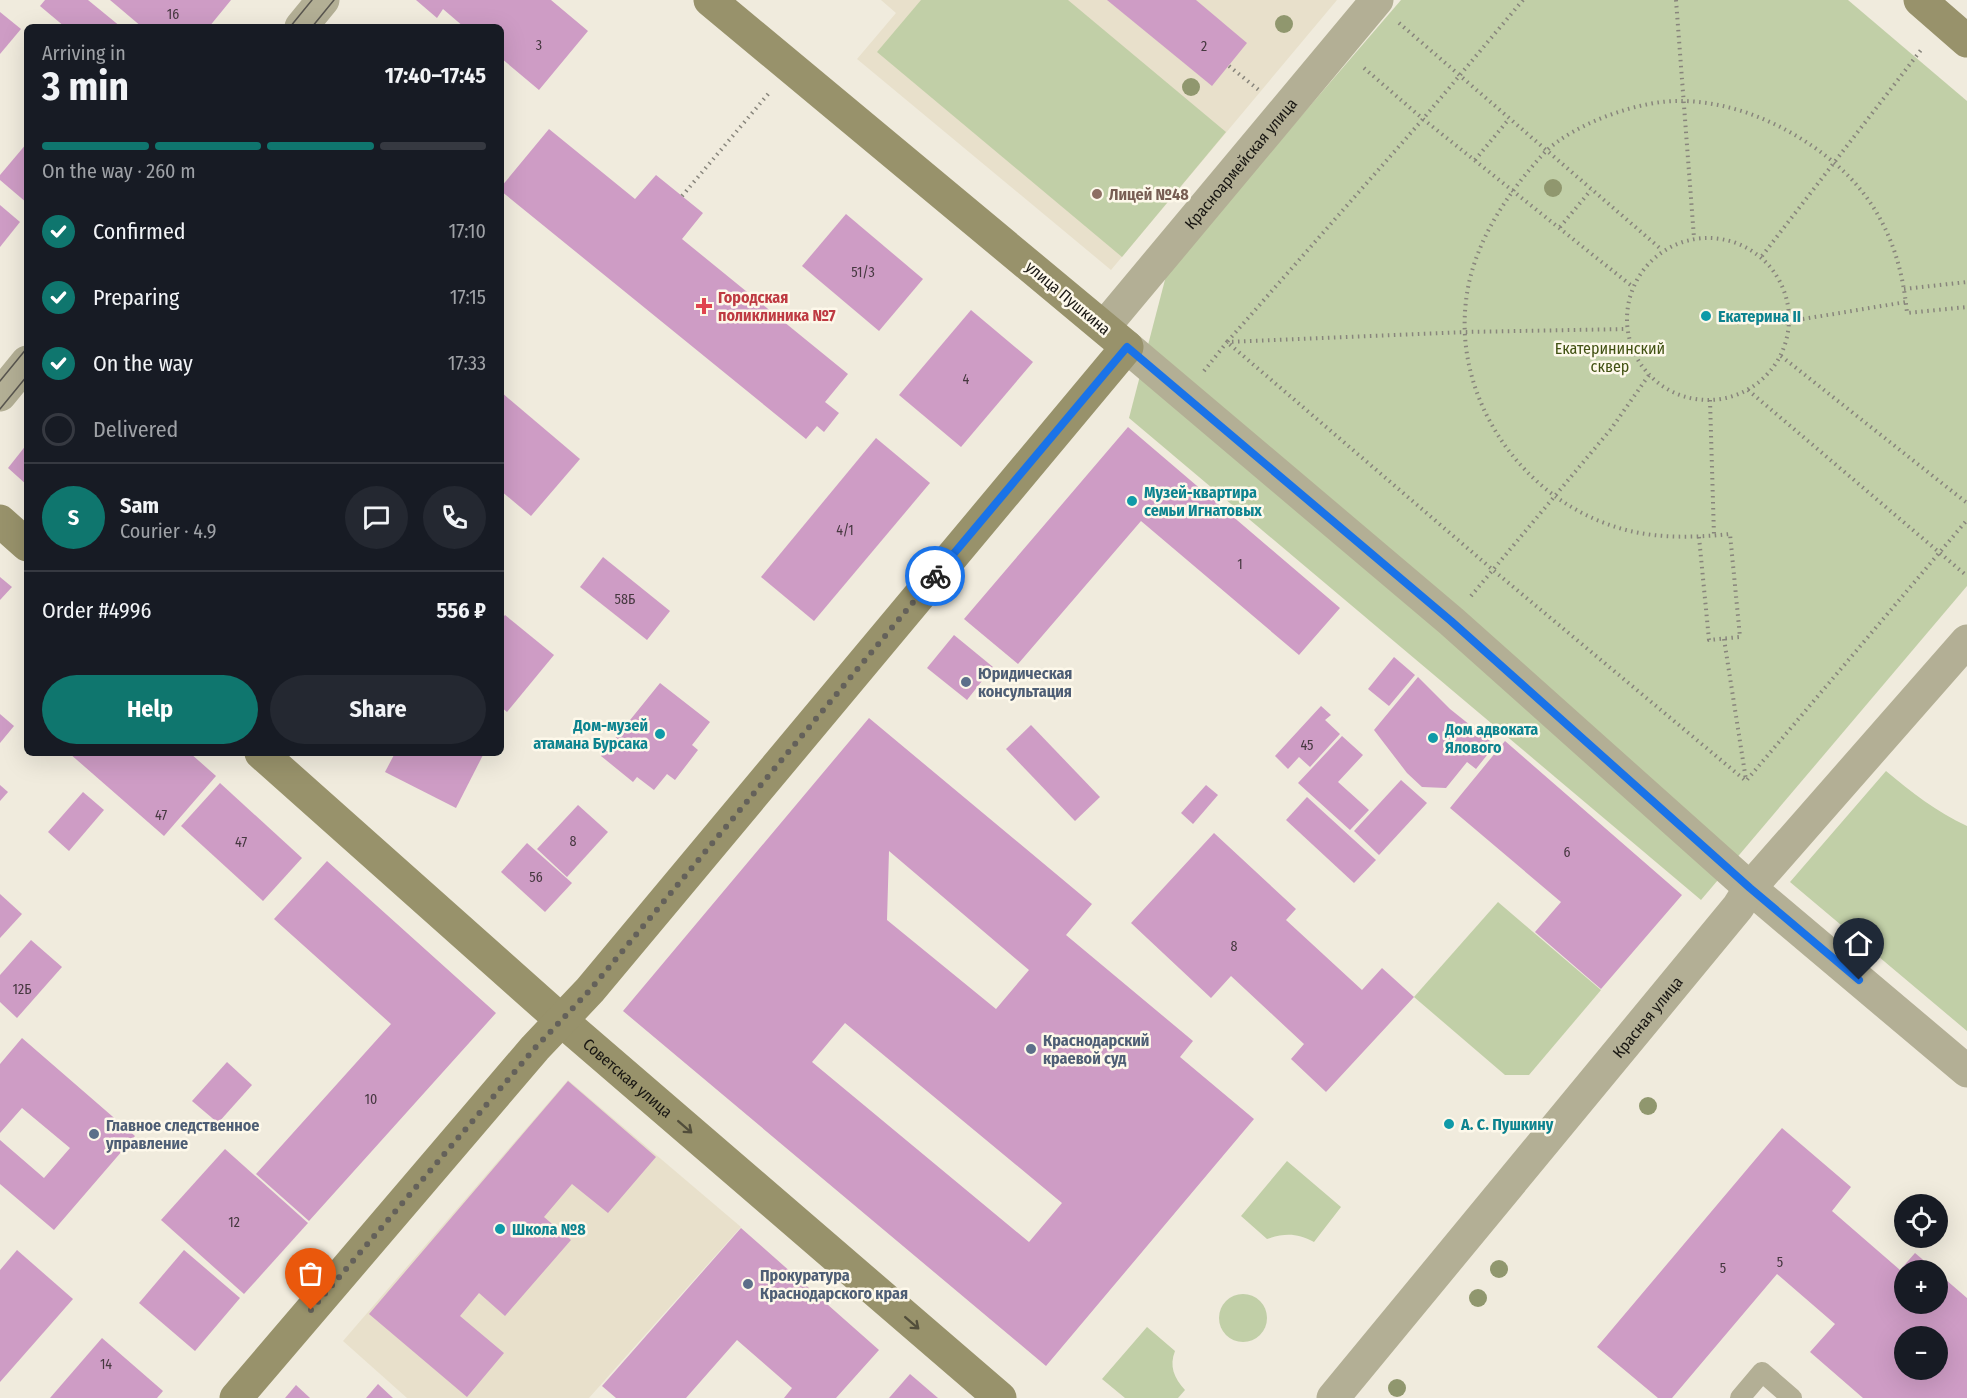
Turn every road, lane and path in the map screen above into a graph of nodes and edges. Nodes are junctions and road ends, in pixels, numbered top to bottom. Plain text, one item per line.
1 (323, 0) edge
2 (710, 0) edge
3 (1523, 0) edge
4 (1676, 0) edge
5 (1920, 0) edge
6 (1949, 0) edge
7 (1376, 1) edge
8 (1967, 16) edge
9 (303, 24) edge
10 (1967, 41) edge
11 (1338, 46) junction
12 (1922, 50) dead end
13 (1229, 66) dead end
14 (1460, 75) junction
15 (770, 93) dead end
16 (1683, 100) junction
17 (1283, 111) junction
18 (1423, 119) junction
19 (1509, 119) junction
20 (1546, 152) junction
21 (1475, 160) junction
22 (1835, 162) junction
23 (1514, 190) junction
24 (1591, 190) junction
25 (682, 196) dead end
26 (1560, 227) junction
27 (1694, 238) junction
28 (1662, 250) junction
29 (1762, 256) junction
30 (1967, 282) edge
31 (1633, 287) junction
32 (1904, 289) junction
33 (1906, 302) junction
34 (1967, 307) edge
35 (1791, 321) junction
36 (1627, 329) junction
37 (1465, 332) junction
38 (1115, 337) junction
39 (1227, 342) junction
40 (1781, 356) junction
41 (24, 366) edge
42 (1649, 375) junction
43 (1748, 390) junction
44 (1184, 394) junction
45 (0, 395) edge
46 (1710, 400) junction
47 (1555, 496) junction
48 (1967, 503) edge
49 (1967, 520) edge
50 (0, 521) edge
51 (1714, 536) junction
52 (1699, 537) junction
53 (24, 542) edge
54 (1939, 552) junction
55 (1493, 570) junction
56 (1967, 576) edge
57 (1451, 621) junction
58 (1724, 639) junction
59 (1967, 641) edge
60 (264, 756) edge
61 (1746, 781) junction
62 (1750, 888) junction
63 (561, 1020) junction
64 (1967, 1071) edge
65 (236, 1398) edge
66 (1000, 1398) edge
67 (1333, 1398) edge
68 (1740, 1398) edge
69 (1792, 1398) edge

1 - 9 street
2 - 38 street, улица Пушкина
3 - 14 path
4 - 16 path
5 - 10 street
6 - 8 street
7 - 11 street, Красноармейская улица
7 - 14 path
11 - 17 street, Красноармейская улица
11 - 18 path
12 - 22 path
13 - 17 path
14 - 18 path
14 - 19 path
15 - 25 path
16 - 20 path
16 - 22 path
16 - 27 path
17 - 38 street, Красноармейская улица
18 - 21 path
18 - 39 path
19 - 20 path
19 - 21 path
20 - 23 path
20 - 24 path
21 - 23 path
22 - 29 path
22 - 32 path
23 - 26 path
23 - 37 path
24 - 26 path
24 - 28 path
26 - 31 path
27 - 28 path
27 - 29 path
28 - 31 path
29 - 35 path
30 - 32 path
31 - 36 path
32 - 33 path
33 - 34 path
33 - 35 path
35 - 40 path
36 - 37 path
36 - 42 path
37 - 39 path
37 - 47 path
38 - 44 street, улица Пушкина
38 - 63 street, Красноармейская улица
39 - 44 path
39 - 55 path
40 - 43 path
40 - 48 path
41 - 45 street
42 - 46 path
42 - 47 path
43 - 46 path
43 - 54 path
44 - 57 street, улица Пушкина
46 - 51 path
47 - 52 path
47 - 55 path
49 - 54 path
50 - 53 street
51 - 52 path
51 - 58 path
52 - 58 path
54 - 56 path
54 - 61 path
55 - 57 path
55 - 61 path
57 - 62 street, улица Пушкина
58 - 61 path
59 - 62 street, Красная улица
60 - 63 street, Советская улица
62 - 64 street, улица Пушкина
62 - 67 street, Красная улица
63 - 65 street, Красноармейская улица
63 -> 66 street, Советская улица
68 - 69 lane

